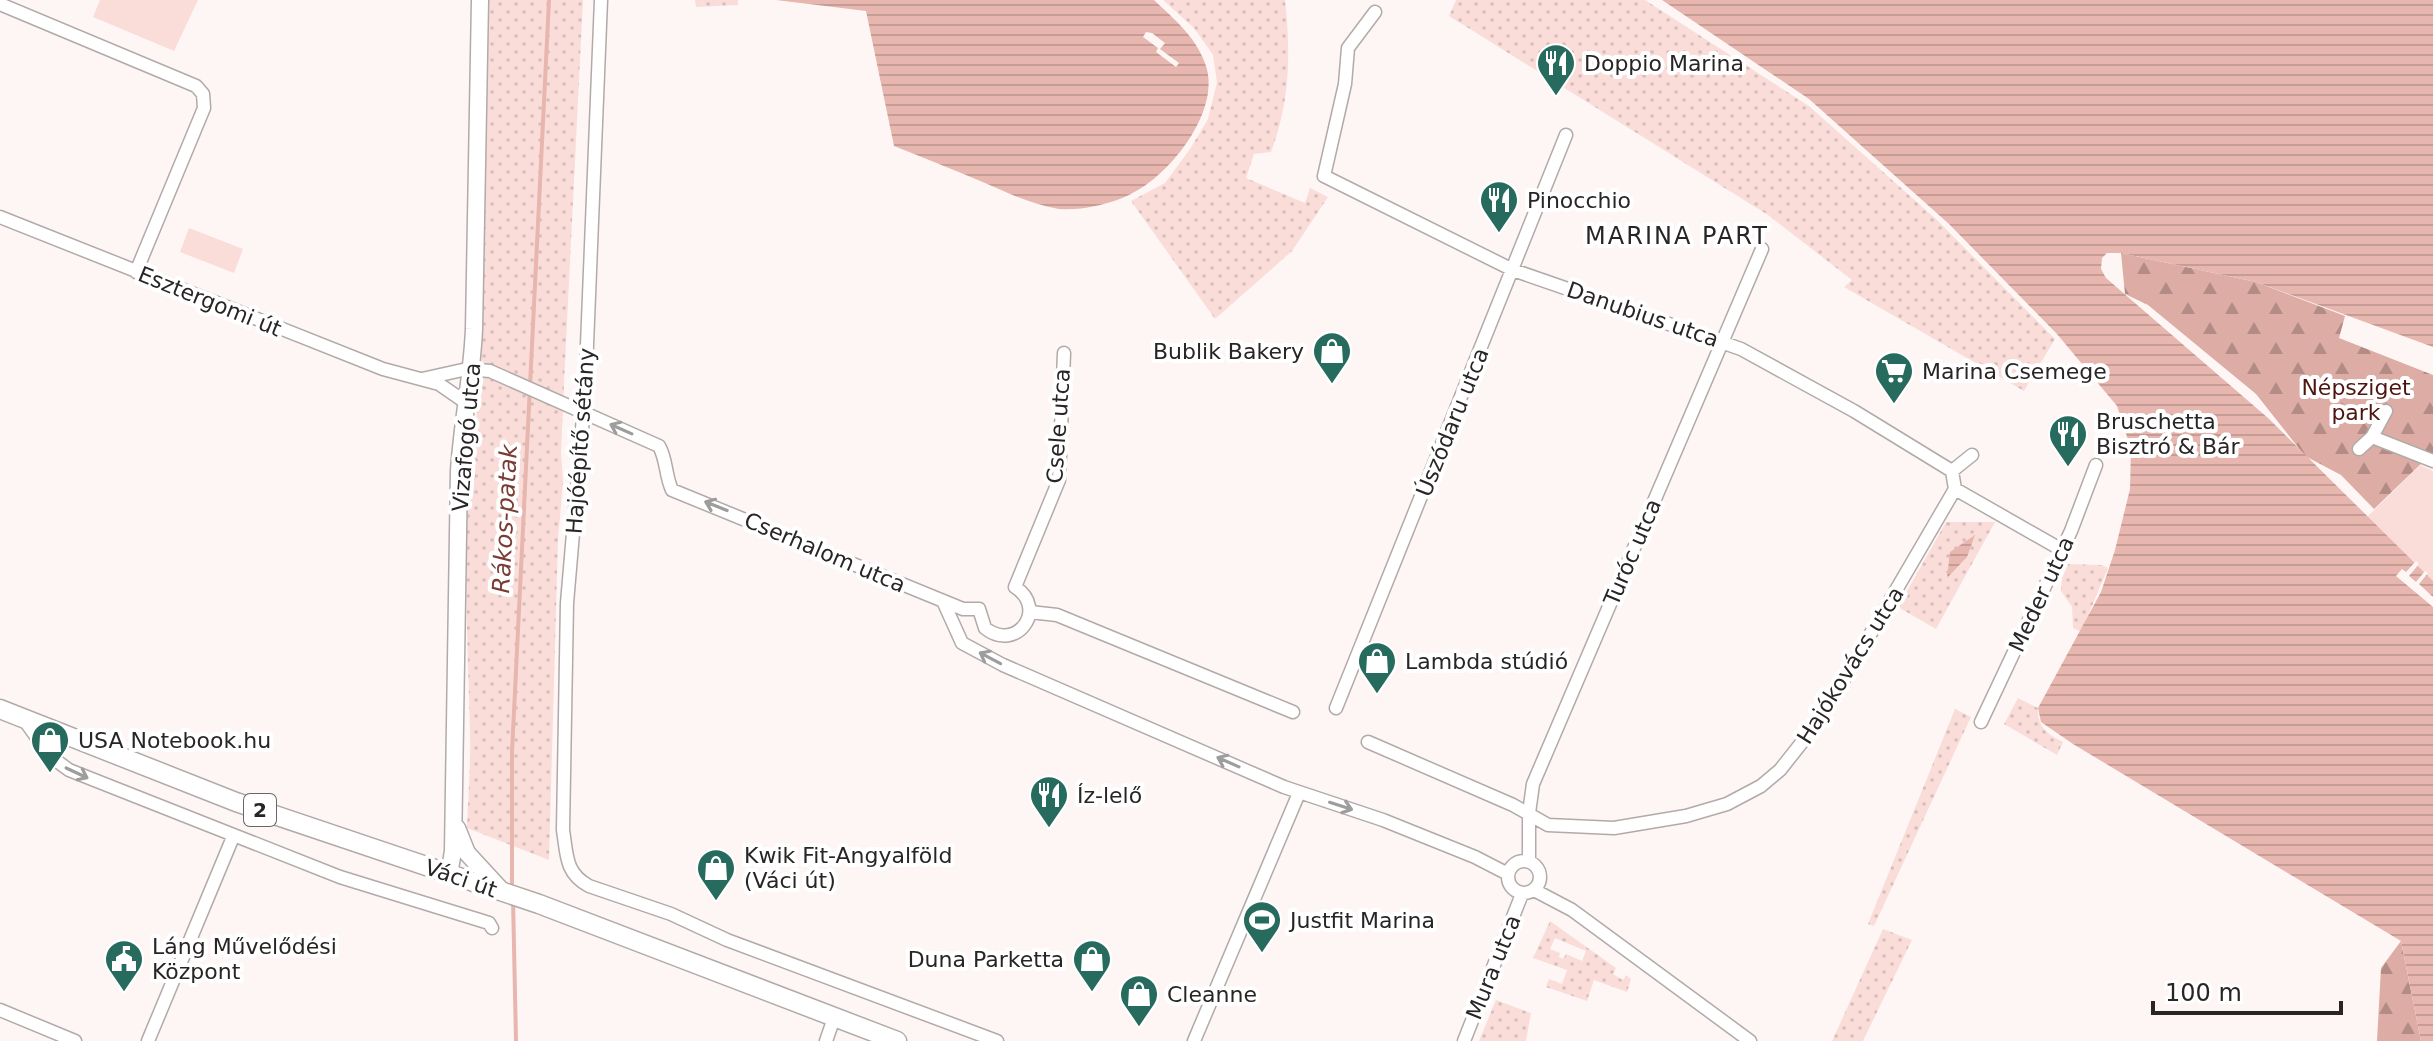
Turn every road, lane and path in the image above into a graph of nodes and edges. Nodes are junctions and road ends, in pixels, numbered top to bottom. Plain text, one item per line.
1 (480, 0) edge
2 (601, 0) edge
3 (0, 4) edge
4 (1375, 12) dead end
5 (1566, 135) dead end
6 (0, 217) edge
7 (1762, 249) dead end
8 (1513, 270) junction
9 (136, 272) junction
10 (1723, 342) junction
11 (1064, 353) dead end
12 (472, 369) junction
13 (422, 379) junction
14 (468, 404) junction
15 (2386, 411) dead end
16 (582, 412) junction
17 (2372, 437) junction
18 (2359, 449) dead end
19 (1972, 455) dead end
20 (2433, 461) edge
21 (2096, 465) dead end
22 (1952, 471) junction
23 (1955, 489) junction
24 (2062, 550) junction
25 (943, 601) junction
26 (1030, 612) junction
27 (1336, 708) dead end
28 (0, 709) edge
29 (1293, 712) dead end
30 (23, 719) junction
31 (1981, 722) dead end
32 (1368, 742) dead end
33 (1299, 793) junction
34 (1529, 813) junction
35 (454, 819) junction
36 (233, 837) junction
37 (1529, 861) junction
38 (1511, 869) junction
39 (449, 875) junction
40 (1532, 888) junction
41 (502, 891) junction
42 (492, 928) dead end
43 (0, 1010) edge
44 (835, 1015) junction
45 (75, 1041) edge
46 (148, 1041) edge
47 (826, 1041) edge
48 (897, 1041) edge
49 (997, 1041) edge
50 (1194, 1041) edge
51 (1464, 1041) edge
52 (1750, 1041) edge

1 - 12 street, Vizafogó utca
2 - 16 street, Hajóépítő sétány
3 - 9 street
4 - 8 street, Danubius utca
5 - 8 street, Úszódaru utca
6 - 9 street, Esztergomi út
7 - 10 street, Turóc utca
8 - 10 street, Danubius utca
8 - 27 street, Úszódaru utca
9 - 13 street, Esztergomi út
10 - 22 street, Danubius utca
10 - 34 street, Turóc utca
11 - 26 street, Csele utca
12 - 13 street, Esztergomi út
12 - 14 street, Vizafogó utca
12 - 16 street
13 - 14 street, Esztergomi út
14 - 35 street, Vizafogó utca
15 - 17 street
25 -> 16 street, Cserhalom utca
16 - 49 street, Hajóépítő sétány
17 - 18 street
17 - 20 street
19 - 22 street
21 - 24 street, Meder utca
22 - 23 street
23 - 24 street
23 - 34 street, Hajókovács utca
24 - 31 street, Meder utca
25 - 26 street, Cserhalom utca
33 -> 25 street
26 - 29 street
28 - 30 main road, Váci út / 2
30 -> 36 street, Váci út
30 - 39 main road, Váci út / 2
32 - 34 street
33 -> 38 street
33 - 50 street
34 - 37 street, Turóc utca
35 - 39 street, Vizafogó utca
35 - 41 street
36 - 42 street, Váci út
36 - 46 street
37 - 38 street
37 - 40 street
38 - 40 street
39 - 41 main road, Váci út / 2
40 - 51 street, Mura utca
40 - 52 street
41 - 44 main road, Váci út / 2
43 - 45 street
44 - 47 street
44 - 48 main road, Váci út / 2

